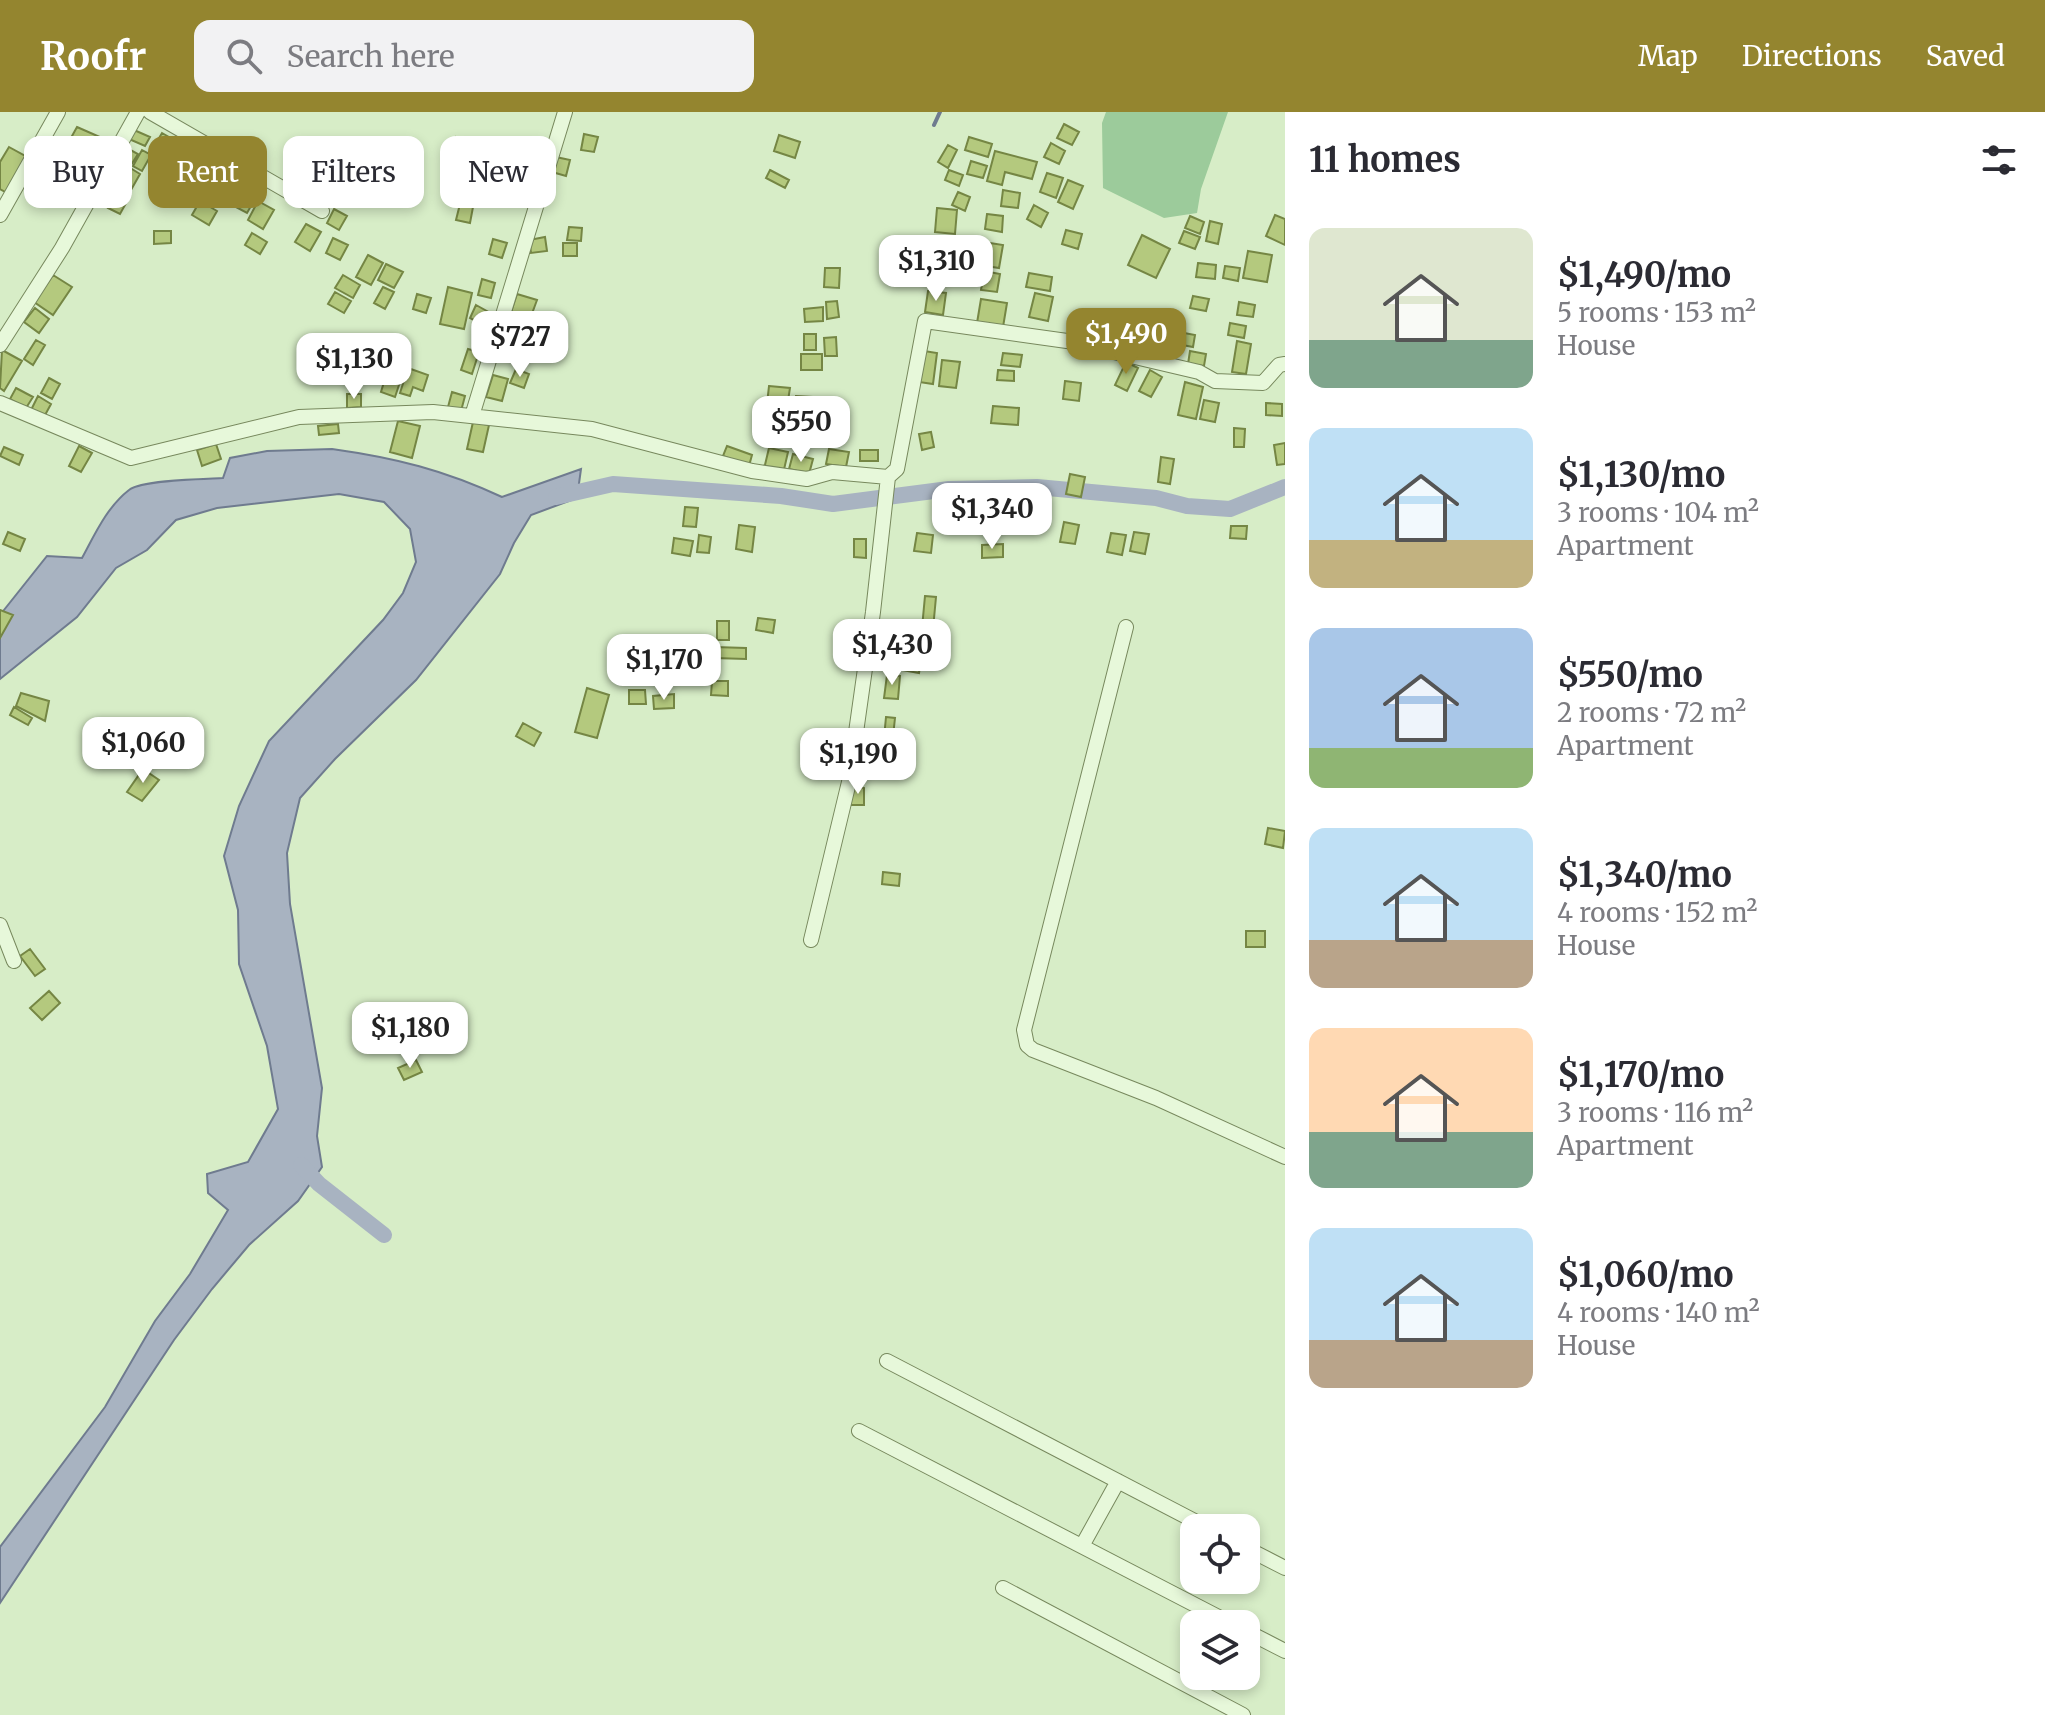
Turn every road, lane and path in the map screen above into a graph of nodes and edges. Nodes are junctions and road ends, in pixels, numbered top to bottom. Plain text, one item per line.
1 (58, 112) edge
2 (138, 112) edge
3 (150, 112) edge
4 (565, 112) edge
5 (322, 211) dead end
6 (0, 215) edge
7 (0, 345) edge
8 (1285, 364) edge
9 (0, 403) edge
10 (472, 416) junction
11 (888, 477) junction
12 (1126, 627) dead end
13 (0, 925) edge
14 (811, 940) dead end
15 (14, 961) dead end
16 (1285, 1157) edge
17 (887, 1361) dead end
18 (859, 1431) dead end
19 (1118, 1481) junction
20 (1181, 1514) edge
21 (1082, 1546) junction
22 (1260, 1555) edge
23 (1285, 1568) edge
24 (1003, 1588) dead end
25 (1205, 1610) edge
26 (1260, 1638) edge
27 (1285, 1651) edge
28 (1243, 1715) edge

1 - 6 street
2 - 7 street
3 - 5 street
4 - 10 street
8 - 11 street
9 - 10 street
10 - 11 street
11 - 14 street
12 - 16 street
13 - 15 street
17 - 19 street
18 - 21 street
19 - 20 street
19 - 21 street
21 - 25 street
22 - 23 street
24 - 28 street
26 - 27 street

